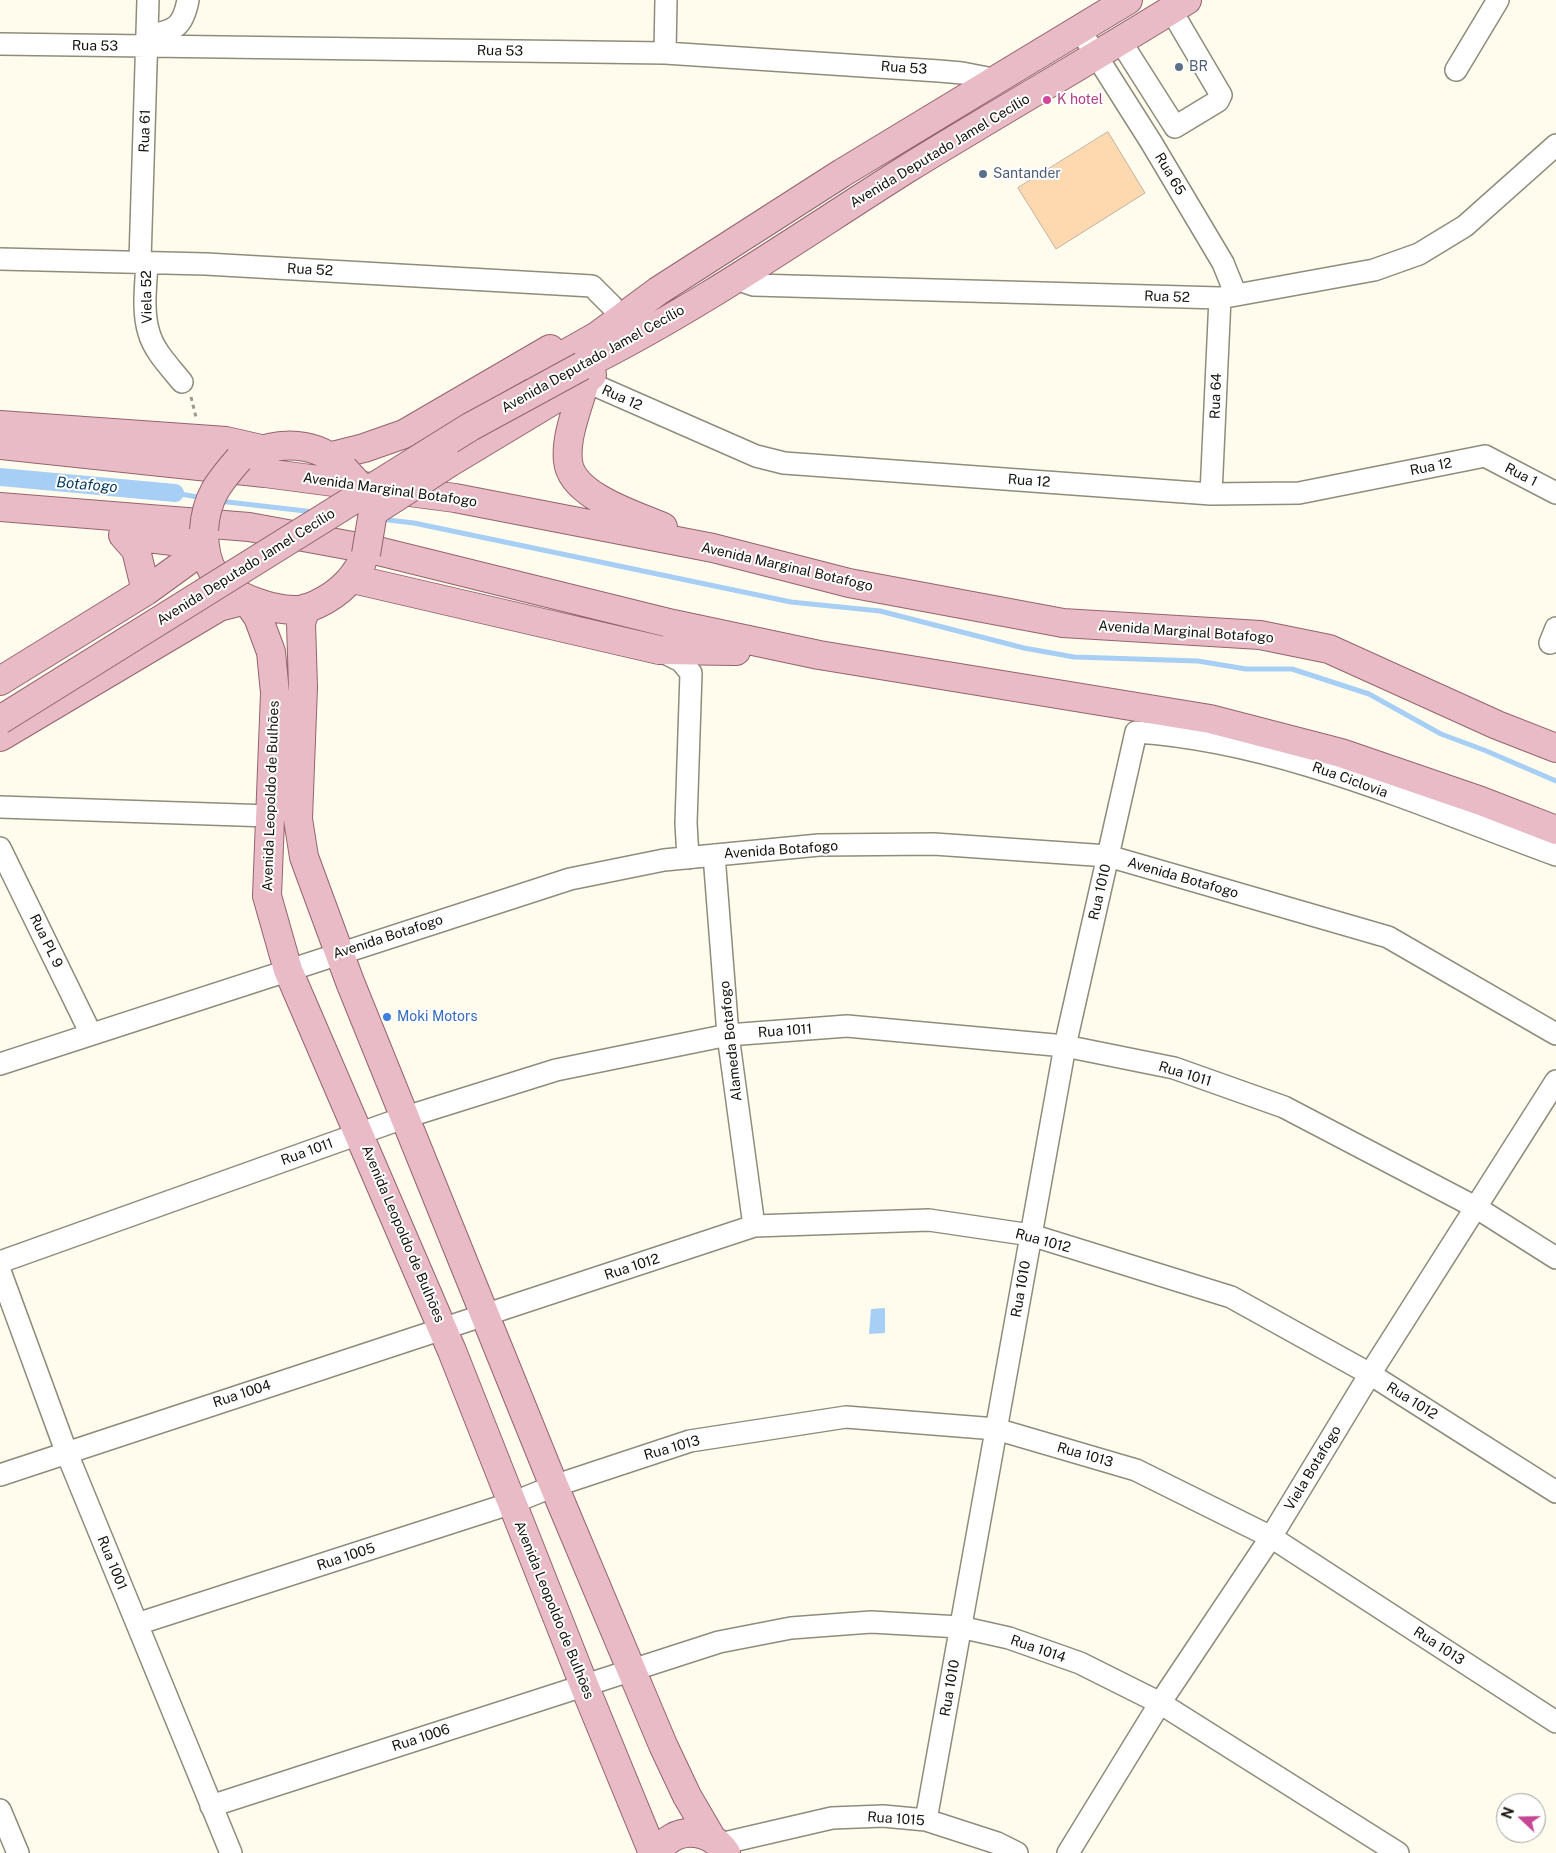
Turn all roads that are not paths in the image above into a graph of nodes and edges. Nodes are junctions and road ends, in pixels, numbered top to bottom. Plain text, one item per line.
1 (148, 0) edge
2 (188, 0) edge
3 (666, 0) edge
4 (1128, 0) edge
5 (1497, 0) edge
6 (1179, 5) edge
7 (1080, 30) junction
8 (147, 41) junction
9 (1121, 42) junction
10 (0, 44) edge
11 (665, 53) junction
12 (1097, 56) junction
13 (1456, 70) dead end
14 (998, 80) junction
15 (1175, 127) junction
16 (1151, 142) junction
17 (1556, 145) edge
18 (0, 259) edge
19 (144, 262) junction
20 (736, 279) junction
21 (658, 291) junction
22 (1228, 297) junction
23 (612, 306) junction
24 (583, 374) junction
25 (182, 382) dead end
26 (0, 425) edge
27 (0, 445) edge
28 (250, 454) junction
29 (1485, 456) joint
30 (338, 462) junction
31 (1556, 493) edge
32 (1211, 494) junction
33 (0, 507) edge
34 (373, 512) junction
35 (0, 525) edge
36 (123, 535) junction
37 (204, 540) junction
38 (712, 548) junction
39 (353, 579) junction
40 (146, 592) junction
41 (246, 600) junction
42 (306, 608) junction
43 (659, 650) junction
44 (819, 655) junction
45 (0, 681) edge
46 (0, 703) edge
47 (0, 720) edge
48 (1136, 732) joint
49 (0, 737) edge
50 (1556, 748) edge
51 (0, 807) edge
52 (270, 816) junction
53 (1556, 830) edge
54 (0, 848) edge
55 (714, 855) junction
56 (1556, 855) edge
57 (1108, 856) junction
58 (688, 858) junction
59 (338, 952) junction
60 (288, 970) junction
61 (92, 1034) junction
62 (1556, 1034) edge
63 (728, 1035) junction
64 (1065, 1046) junction
65 (0, 1064) edge
66 (1556, 1081) edge
67 (406, 1116) junction
68 (360, 1133) junction
69 (1477, 1208) junction
70 (754, 1226) junction
71 (1031, 1235) junction
72 (1556, 1258) edge
73 (0, 1262) edge
74 (0, 1271) edge
75 (485, 1315) junction
76 (442, 1327) junction
77 (1370, 1374) junction
78 (996, 1429) junction
79 (66, 1451) junction
80 (0, 1474) edge
81 (554, 1486) junction
82 (1556, 1492) edge
83 (512, 1503) junction
84 (1271, 1537) junction
85 (137, 1624) junction
86 (960, 1628) junction
87 (632, 1672) junction
88 (584, 1685) junction
89 (1160, 1703) junction
90 (1556, 1722) edge
91 (211, 1806) junction
92 (0, 1810) edge
93 (926, 1820) junction
94 (771, 1834) junction
95 (719, 1845) edge
96 (18, 1853) edge
97 (231, 1853) edge
98 (653, 1853) edge
99 (657, 1853) edge
100 (748, 1853) edge
101 (1017, 1853) edge
102 (1068, 1853) edge
103 (1398, 1853) edge

1 - 8 street, Rua 61
2 - 8 street
3 - 11 street
4 - 7 main road, Avenida Deputado Jamel Cecílio
5 - 13 street
6 - 9 main road, Avenida Deputado Jamel Cecílio
6 - 15 street
7 - 12 street, Rua 65
7 - 14 main road, Avenida Deputado Jamel Cecílio
8 - 10 street, Rua 53
8 - 11 street, Rua 53
8 - 19 street, Rua 61
9 - 12 main road, Avenida Deputado Jamel Cecílio
9 - 15 street
11 - 14 street, Rua 53
12 - 16 street, Rua 65
12 - 20 main road, Avenida Deputado Jamel Cecílio
14 - 21 main road, Avenida Deputado Jamel Cecílio
15 - 16 street
16 - 22 street, Rua 65
17 - 22 street, Rua 52
18 - 19 street, Rua 52
19 - 23 street, Rua 52
19 - 25 street, Viela 52
20 - 22 street, Rua 52
20 - 24 main road, Avenida Deputado Jamel Cecílio
21 - 23 main road
21 - 46 main road, Avenida Deputado Jamel Cecílio
22 - 32 street, Rua 64
23 - 30 main road
24 - 32 street, Rua 12
24 - 34 main road, bridge
24 - 38 main road
24 - 47 main road, Avenida Deputado Jamel Cecílio, bridge
26 - 28 main road
27 - 38 main road, Avenida Marginal Botafogo
28 - 30 main road
28 - 37 main road, bridge
29 - 31 street, Rua 1
29 - 32 street, Rua 12
30 - 34 main road, bridge
33 - 44 main road
34 - 39 main road, bridge
35 - 36 main road
36 - 37 main road
36 - 40 main road
37 - 40 main road
37 - 41 main road
38 - 50 main road, Avenida Marginal Botafogo
39 - 42 main road
39 - 43 main road
40 - 45 main road
41 - 42 main road
41 - 49 main road
41 - 52 main road, Avenida Leopoldo de Bulhões
42 - 59 main road, Avenida Leopoldo de Bulhões
43 - 44 main road
43 - 58 street
44 - 53 main road
48 - 56 street, Rua Ciclovia
48 - 57 street, Rua 1010
51 - 52 street
52 - 60 main road, Avenida Leopoldo de Bulhões
54 - 61 street, Rua PL 9
55 - 57 street, Avenida Botafogo
55 - 58 street, Avenida Botafogo
55 - 63 street, Alameda Botafogo
57 - 62 street, Avenida Botafogo
57 - 64 street, Rua 1010
58 - 59 street, Avenida Botafogo
59 - 60 street, Avenida Botafogo
59 - 67 main road, Avenida Leopoldo de Bulhões
60 - 61 street, Avenida Botafogo
60 - 68 main road, Avenida Leopoldo de Bulhões
61 - 65 street, Avenida Botafogo
63 - 64 street, Rua 1011
63 - 67 street, Rua 1011
63 - 70 street, Alameda Botafogo
64 - 69 street, Rua 1011
64 - 71 street, Rua 1010
66 - 69 street, Viela Botafogo
67 - 68 street, Rua 1011
67 - 75 main road, Avenida Leopoldo de Bulhões
68 - 73 street, Rua 1011
68 - 76 main road, Avenida Leopoldo de Bulhões
69 - 72 street, Rua 1011
69 - 77 street, Viela Botafogo
70 - 71 street, Rua 1012
70 - 75 street, Rua 1012
71 - 77 street, Rua 1012
71 - 78 street, Rua 1010
74 - 79 street, Rua 1001
75 - 76 street, Rua 1004
75 - 81 main road, Avenida Leopoldo de Bulhões
76 - 79 street, Rua 1004
76 - 83 main road, Avenida Leopoldo de Bulhões
77 - 82 street, Rua 1012
77 - 84 street, Viela Botafogo
78 - 81 street, Rua 1013
78 - 84 street, Rua 1013
78 - 86 street, Rua 1010
79 - 80 street, Rua 1004
79 - 85 street, Rua 1001
81 - 83 street, Rua 1005
81 - 87 main road, Avenida Leopoldo de Bulhões
83 - 85 street, Rua 1005
83 - 88 main road, Avenida Leopoldo de Bulhões
84 - 89 street, Viela Botafogo
84 - 90 street, Rua 1013
85 - 91 street, Rua 1001
86 - 87 street, Rua 1014
86 - 89 street, Rua 1014
86 - 93 street, Rua 1010
87 - 88 street, Rua 1006
87 - 95 main road, Avenida Leopoldo de Bulhões
88 - 91 street, Rua 1006
88 - 98 main road, Avenida Leopoldo de Bulhões
89 - 102 street, Viela Botafogo
89 - 103 street, Rua 1014
91 - 97 street, Rua 1001
92 - 96 street
93 - 94 street, Rua 1015
93 - 101 street, Rua 1015
94 - 95 street, Rua 1015
94 - 100 street, Rua 1015
95 - 99 main road

